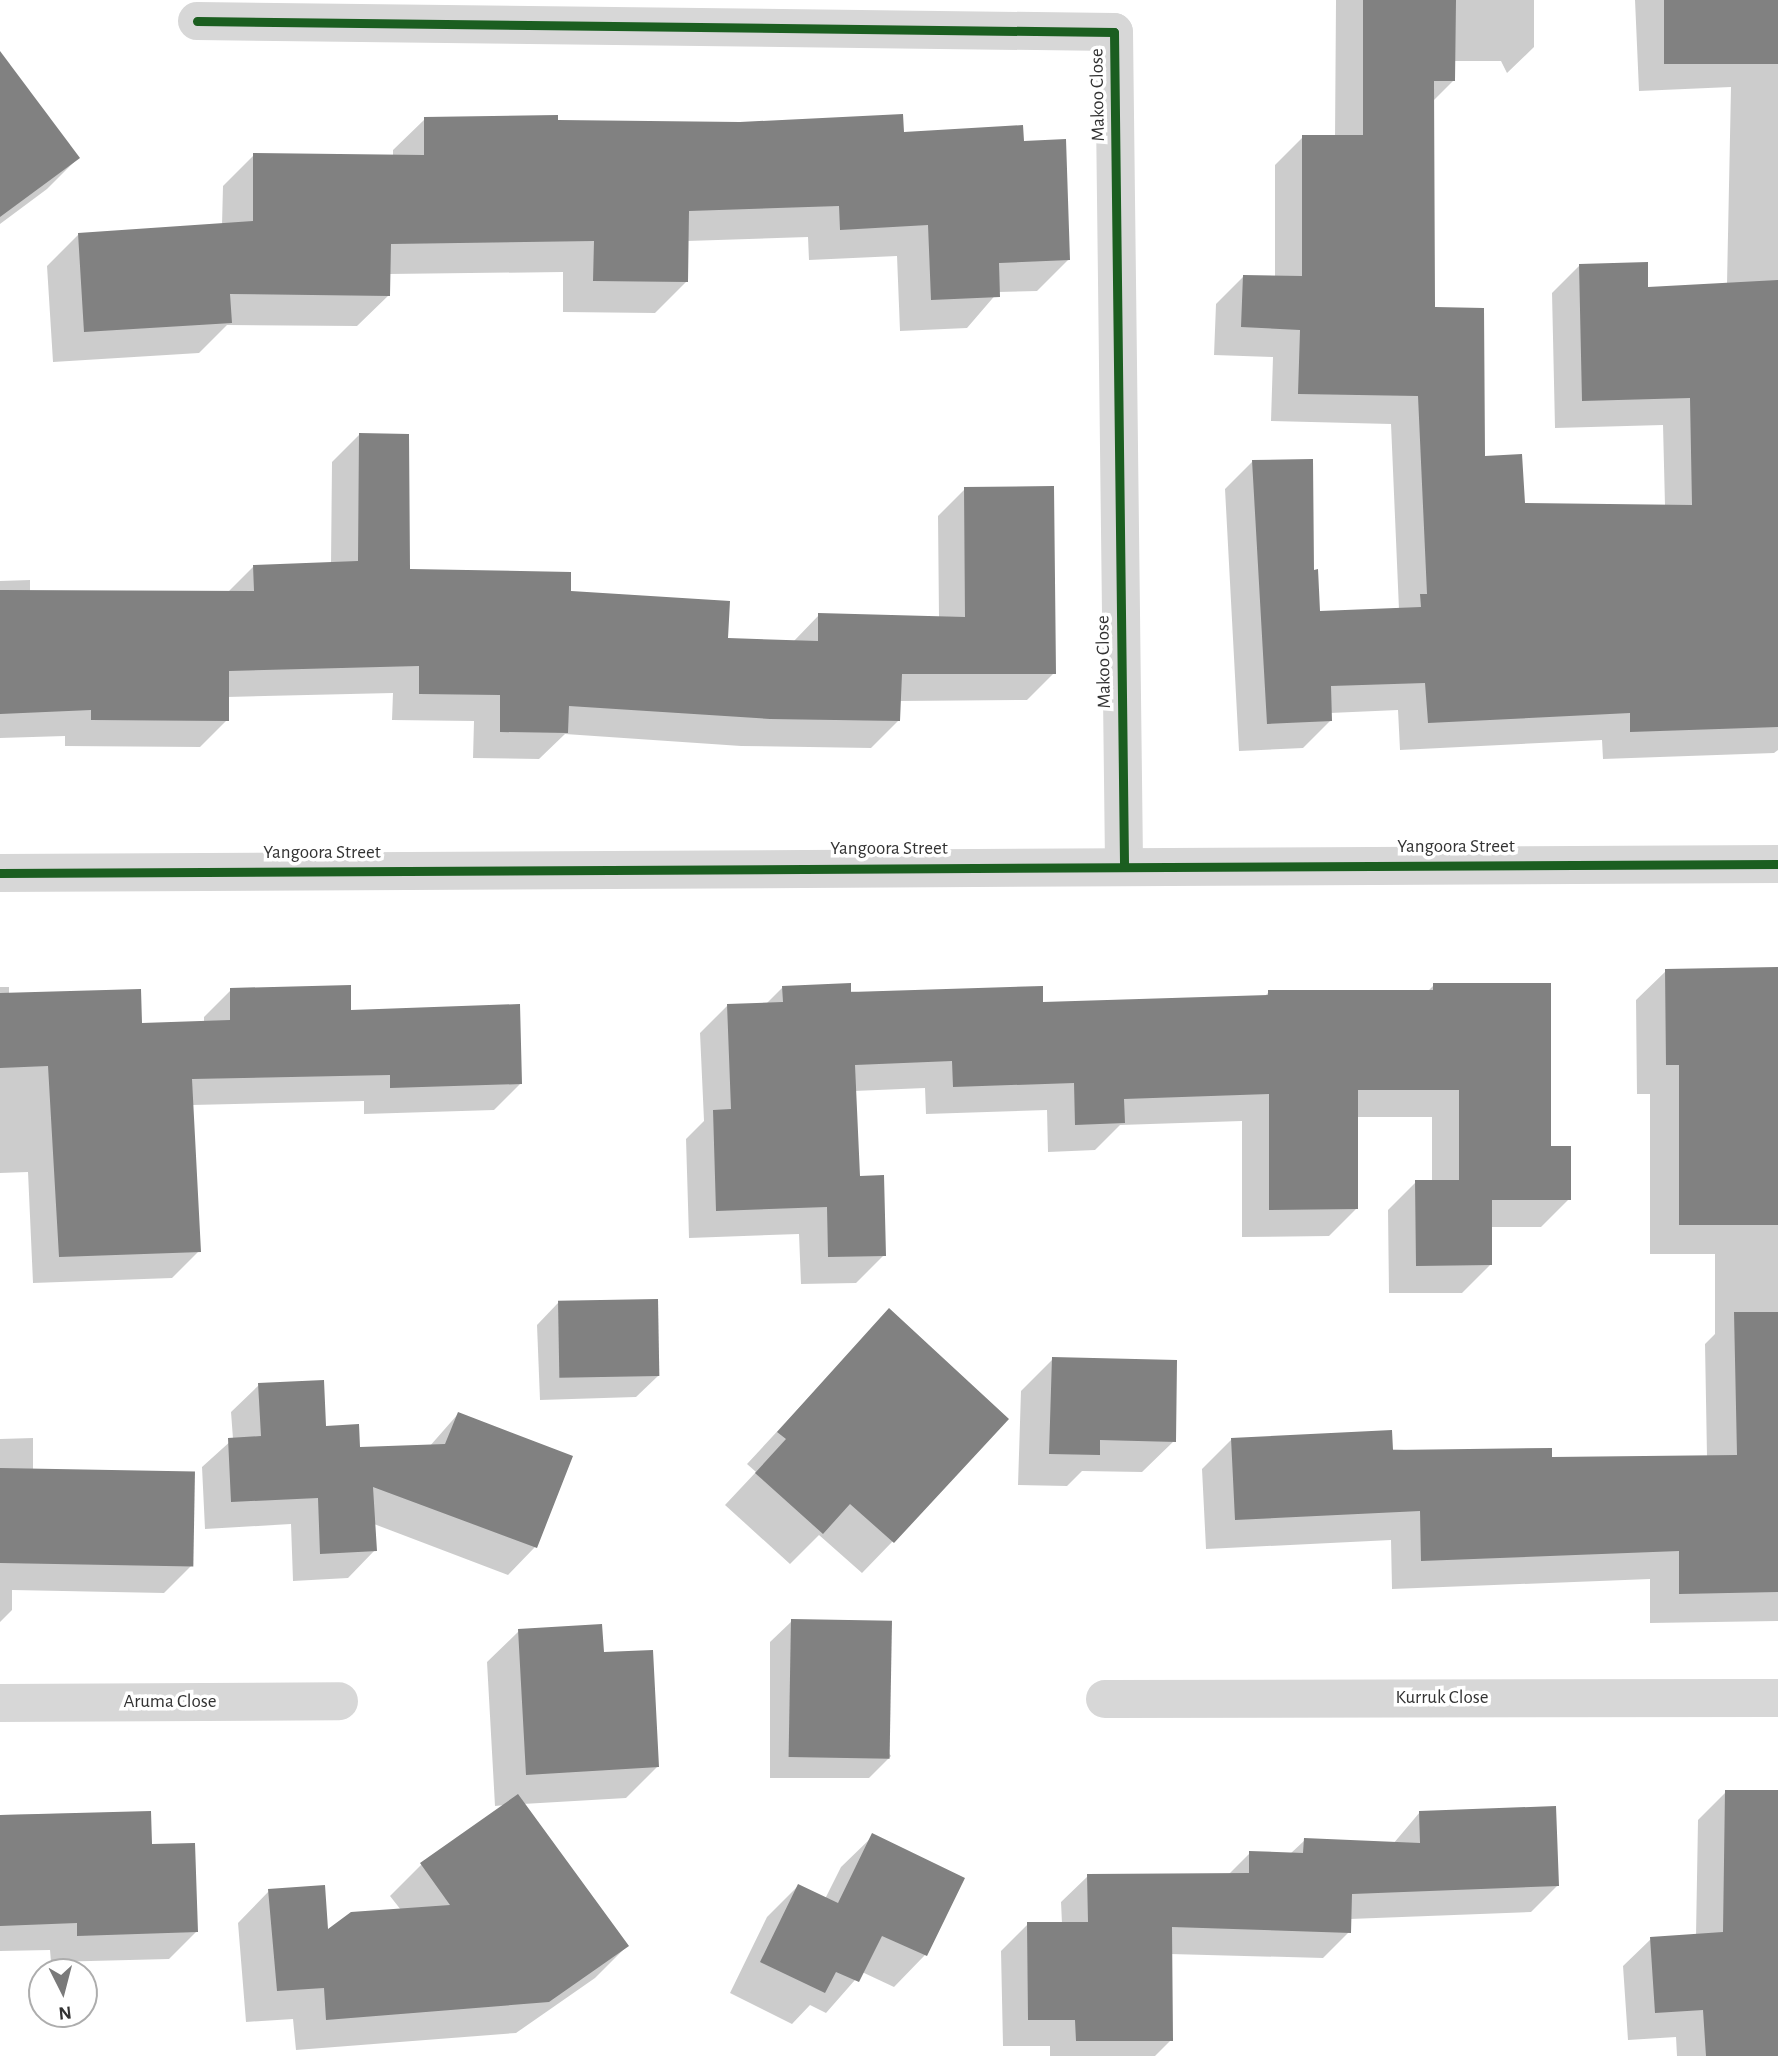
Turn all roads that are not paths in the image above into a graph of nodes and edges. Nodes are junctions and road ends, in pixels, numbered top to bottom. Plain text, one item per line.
1 (197, 21) dead end
2 (1124, 864) junction
3 (1778, 864) edge
4 (0, 873) edge
5 (1778, 1698) edge
6 (1105, 1699) dead end
7 (339, 1702) dead end
8 (0, 1703) edge

1 - 2 street, Makoo Close
2 - 3 street, Yangoora Street
2 - 4 street, Yangoora Street
5 - 6 street, Kurruk Close
7 - 8 street, Aruma Close

